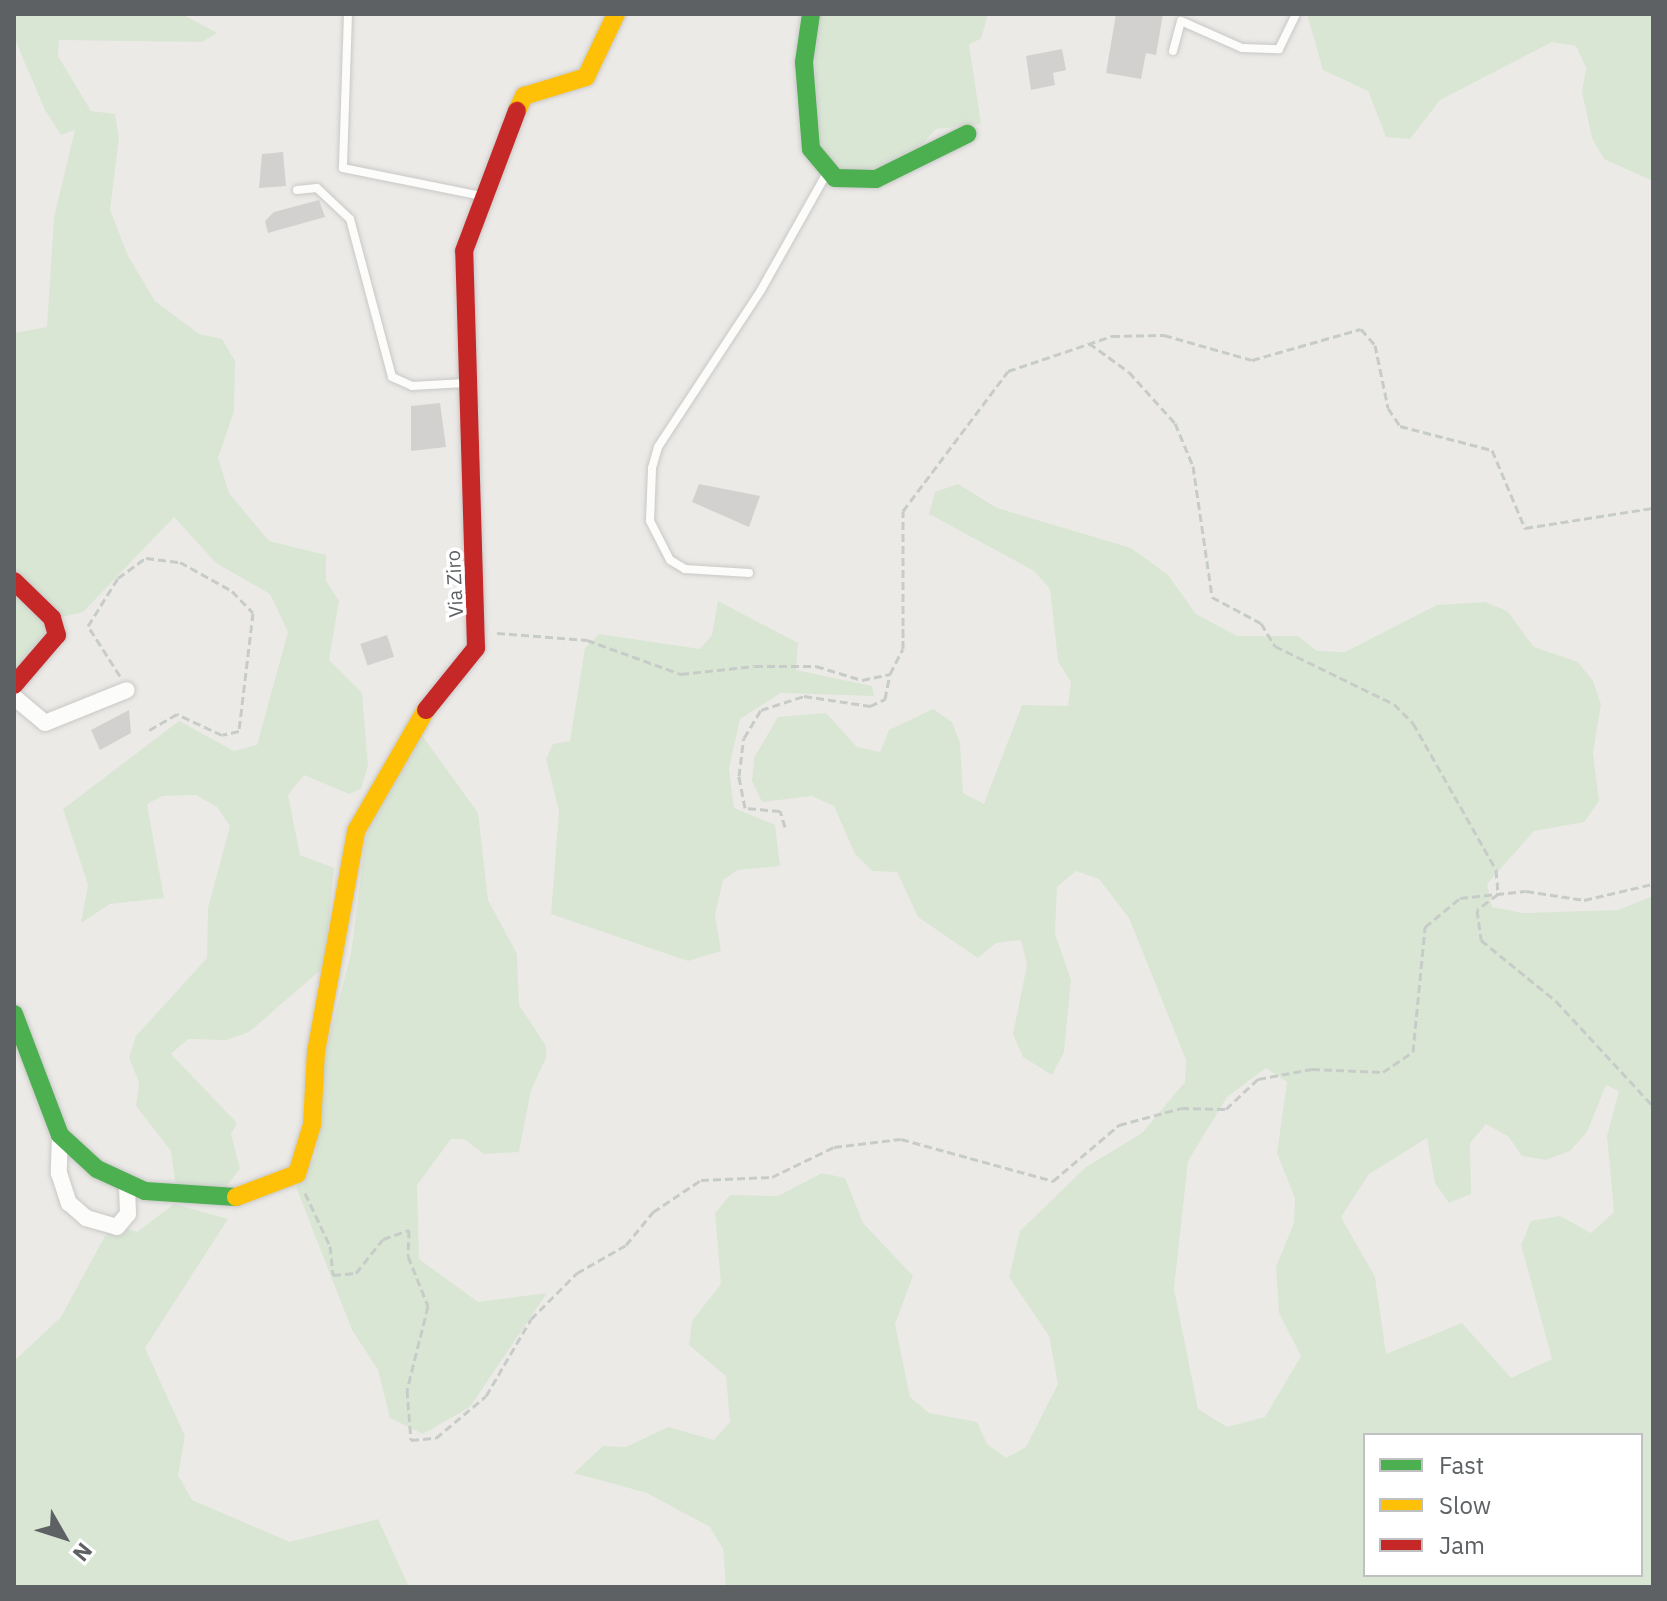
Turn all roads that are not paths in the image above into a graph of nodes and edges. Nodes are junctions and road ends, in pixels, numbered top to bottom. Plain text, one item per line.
1 (348, 14) edge
2 (616, 14) edge
3 (811, 14) edge
4 (1296, 14) edge
5 (1173, 51) dead end
6 (967, 134) dead end
7 (828, 171) junction
8 (297, 190) dead end
9 (479, 196) junction
10 (466, 383) junction
11 (749, 573) dead end
12 (14, 581) edge
13 (14, 685) edge
14 (127, 690) road end
15 (14, 697) edge
16 (14, 1014) edge
17 (60, 1135) junction
18 (127, 1186) junction

1 - 9 lane
2 - 9 street, Via Ziro
3 - 7 street
4 - 5 lane
6 - 7 street
7 - 11 lane
8 - 10 lane
9 - 10 street, Via Ziro
10 - 18 street, Via Ziro
12 - 13 street
14 - 15 street
16 - 17 street
17 - 18 street
17 - 18 street

